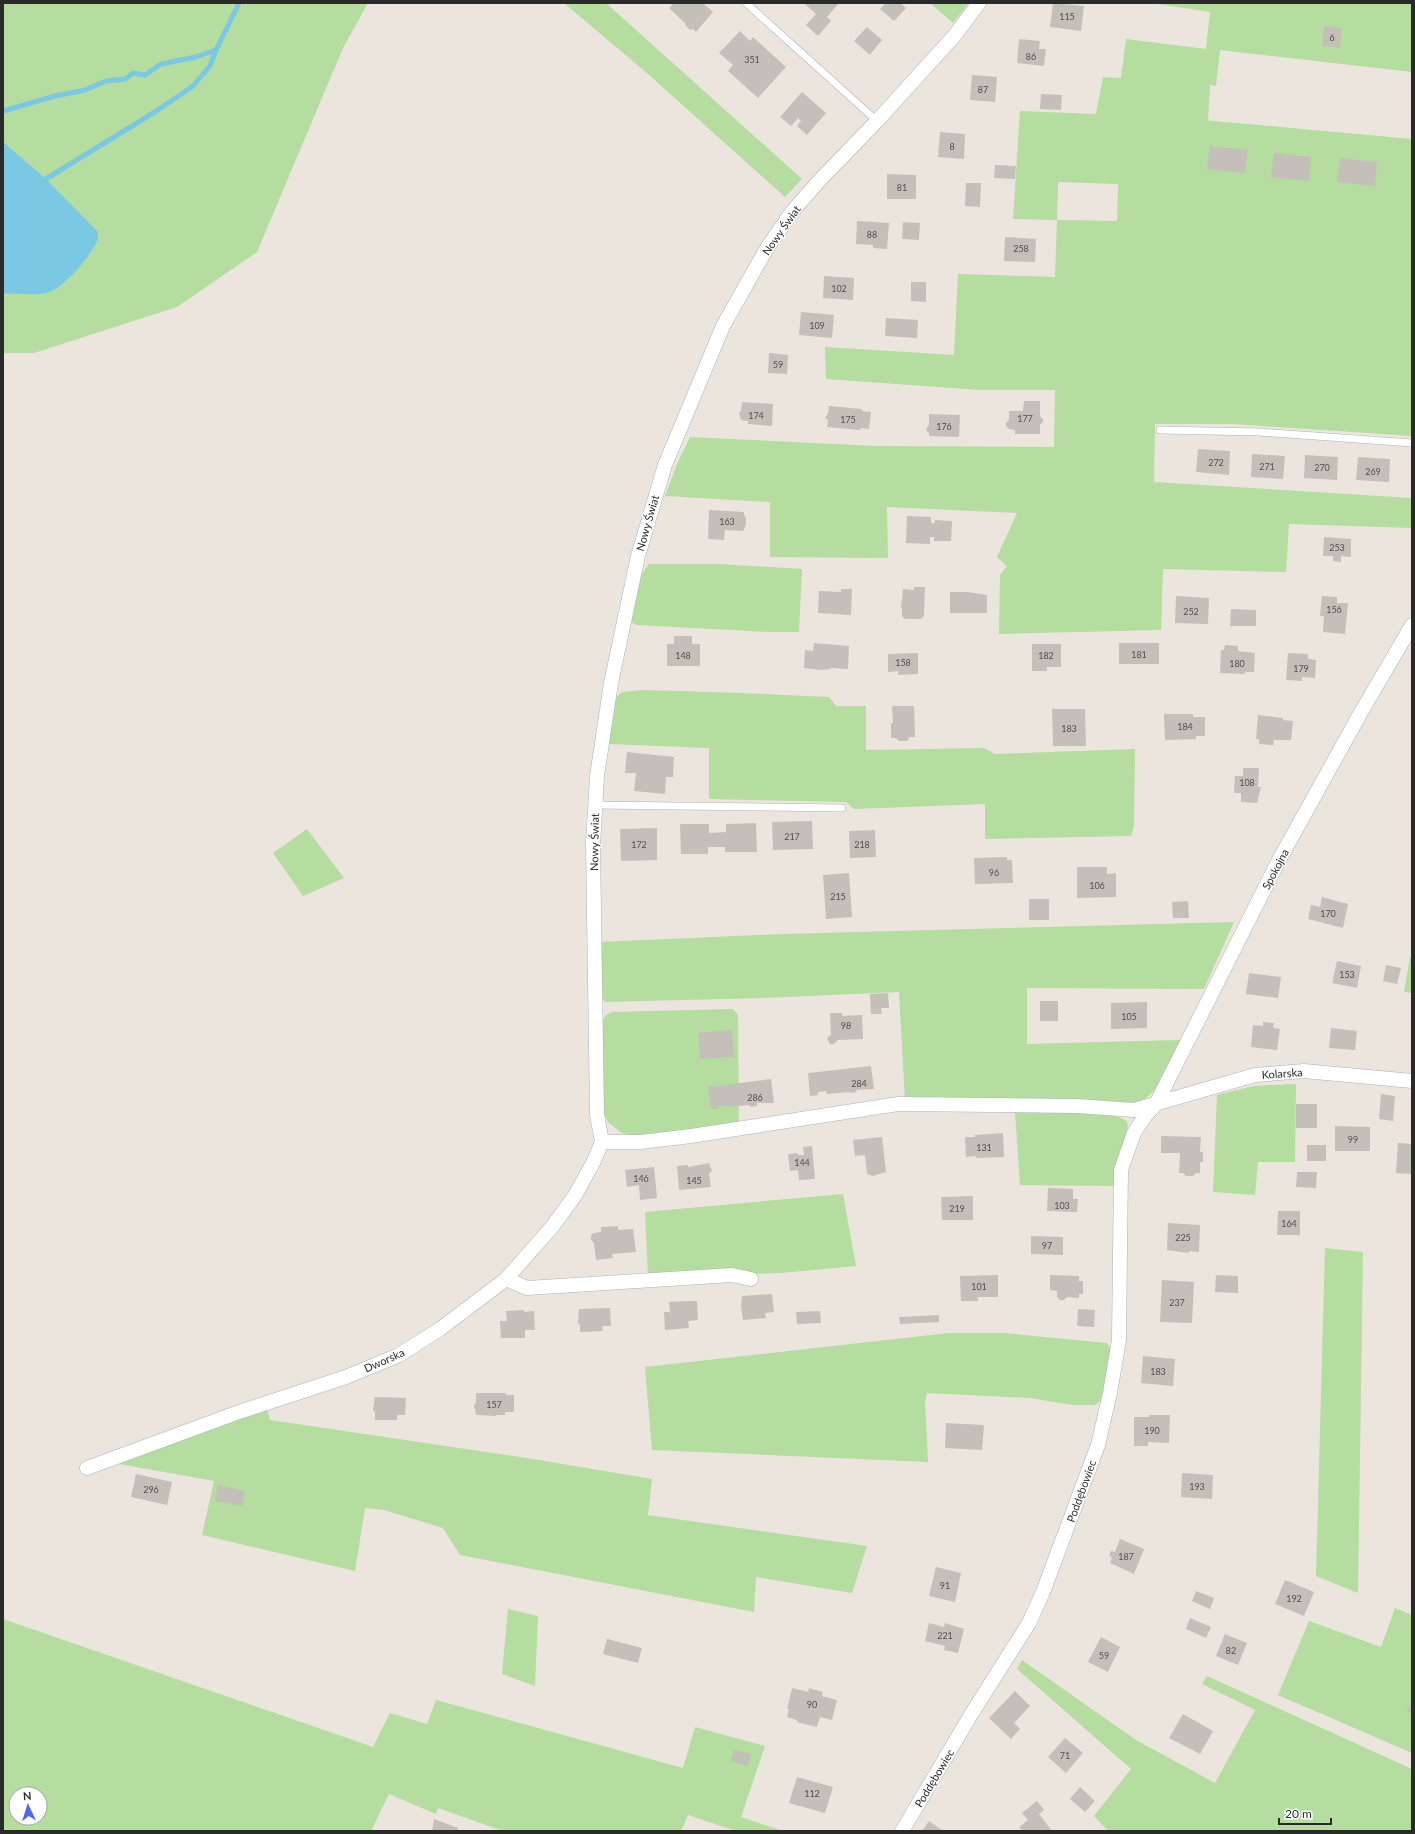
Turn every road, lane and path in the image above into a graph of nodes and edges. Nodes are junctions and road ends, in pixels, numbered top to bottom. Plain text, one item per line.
1 (746, 3) edge
2 (978, 3) edge
3 (877, 121) junction
4 (1160, 430) dead end
5 (1412, 443) edge
6 (1412, 625) edge
7 (595, 805) junction
8 (842, 808) dead end
9 (1412, 1081) edge
10 (1156, 1104) junction
11 (1145, 1116) joint
12 (602, 1142) junction
13 (506, 1279) junction
14 (751, 1279) dead end
15 (87, 1468) dead end
16 (902, 1831) edge

1 - 3 lane
2 - 3 street, Nowy Świat
3 - 7 street, Nowy Świat
4 - 5 lane
6 - 10 street, Spokojna
7 - 8 lane
7 - 12 street, Nowy Świat
9 - 10 street, Kolarska
10 - 11 street, Spokojna
10 - 12 street, Kolarska
11 - 16 street, Poddębowiec
12 - 13 street, Dworska
13 - 14 street
13 - 15 street, Dworska

